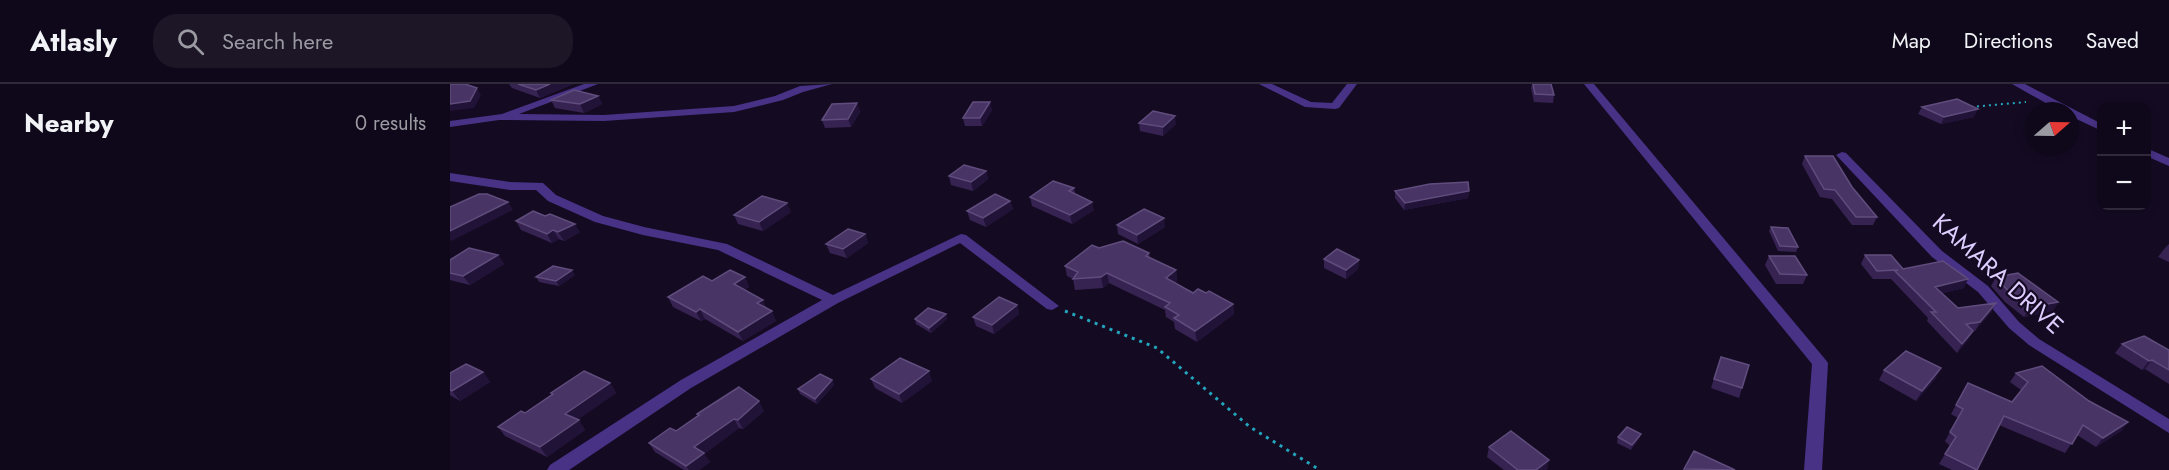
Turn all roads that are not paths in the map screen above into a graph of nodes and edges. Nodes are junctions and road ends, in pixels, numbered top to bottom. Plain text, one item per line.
1 (593, 84) edge
2 (827, 84) edge
3 (1264, 84) edge
4 (1352, 84) edge
5 (1589, 84) edge
6 (2017, 84) edge
7 (2050, 102) edge
8 (499, 117) junction
9 (2079, 117) edge
10 (450, 124) edge
11 (2097, 126) edge
12 (2151, 154) edge
13 (1842, 155) dead end
14 (2169, 163) edge
15 (450, 177) edge
16 (832, 300) junction
17 (1052, 306) road end
18 (2169, 427) edge
19 (556, 470) edge
20 (1812, 470) edge

1 - 8 street
2 - 8 street
3 - 4 street
5 - 20 street
6 - 7 street
8 - 10 street
9 - 11 street
12 - 14 street
13 - 18 street, KAMARA DRIVE
15 - 16 street
16 - 17 street
16 - 19 street

